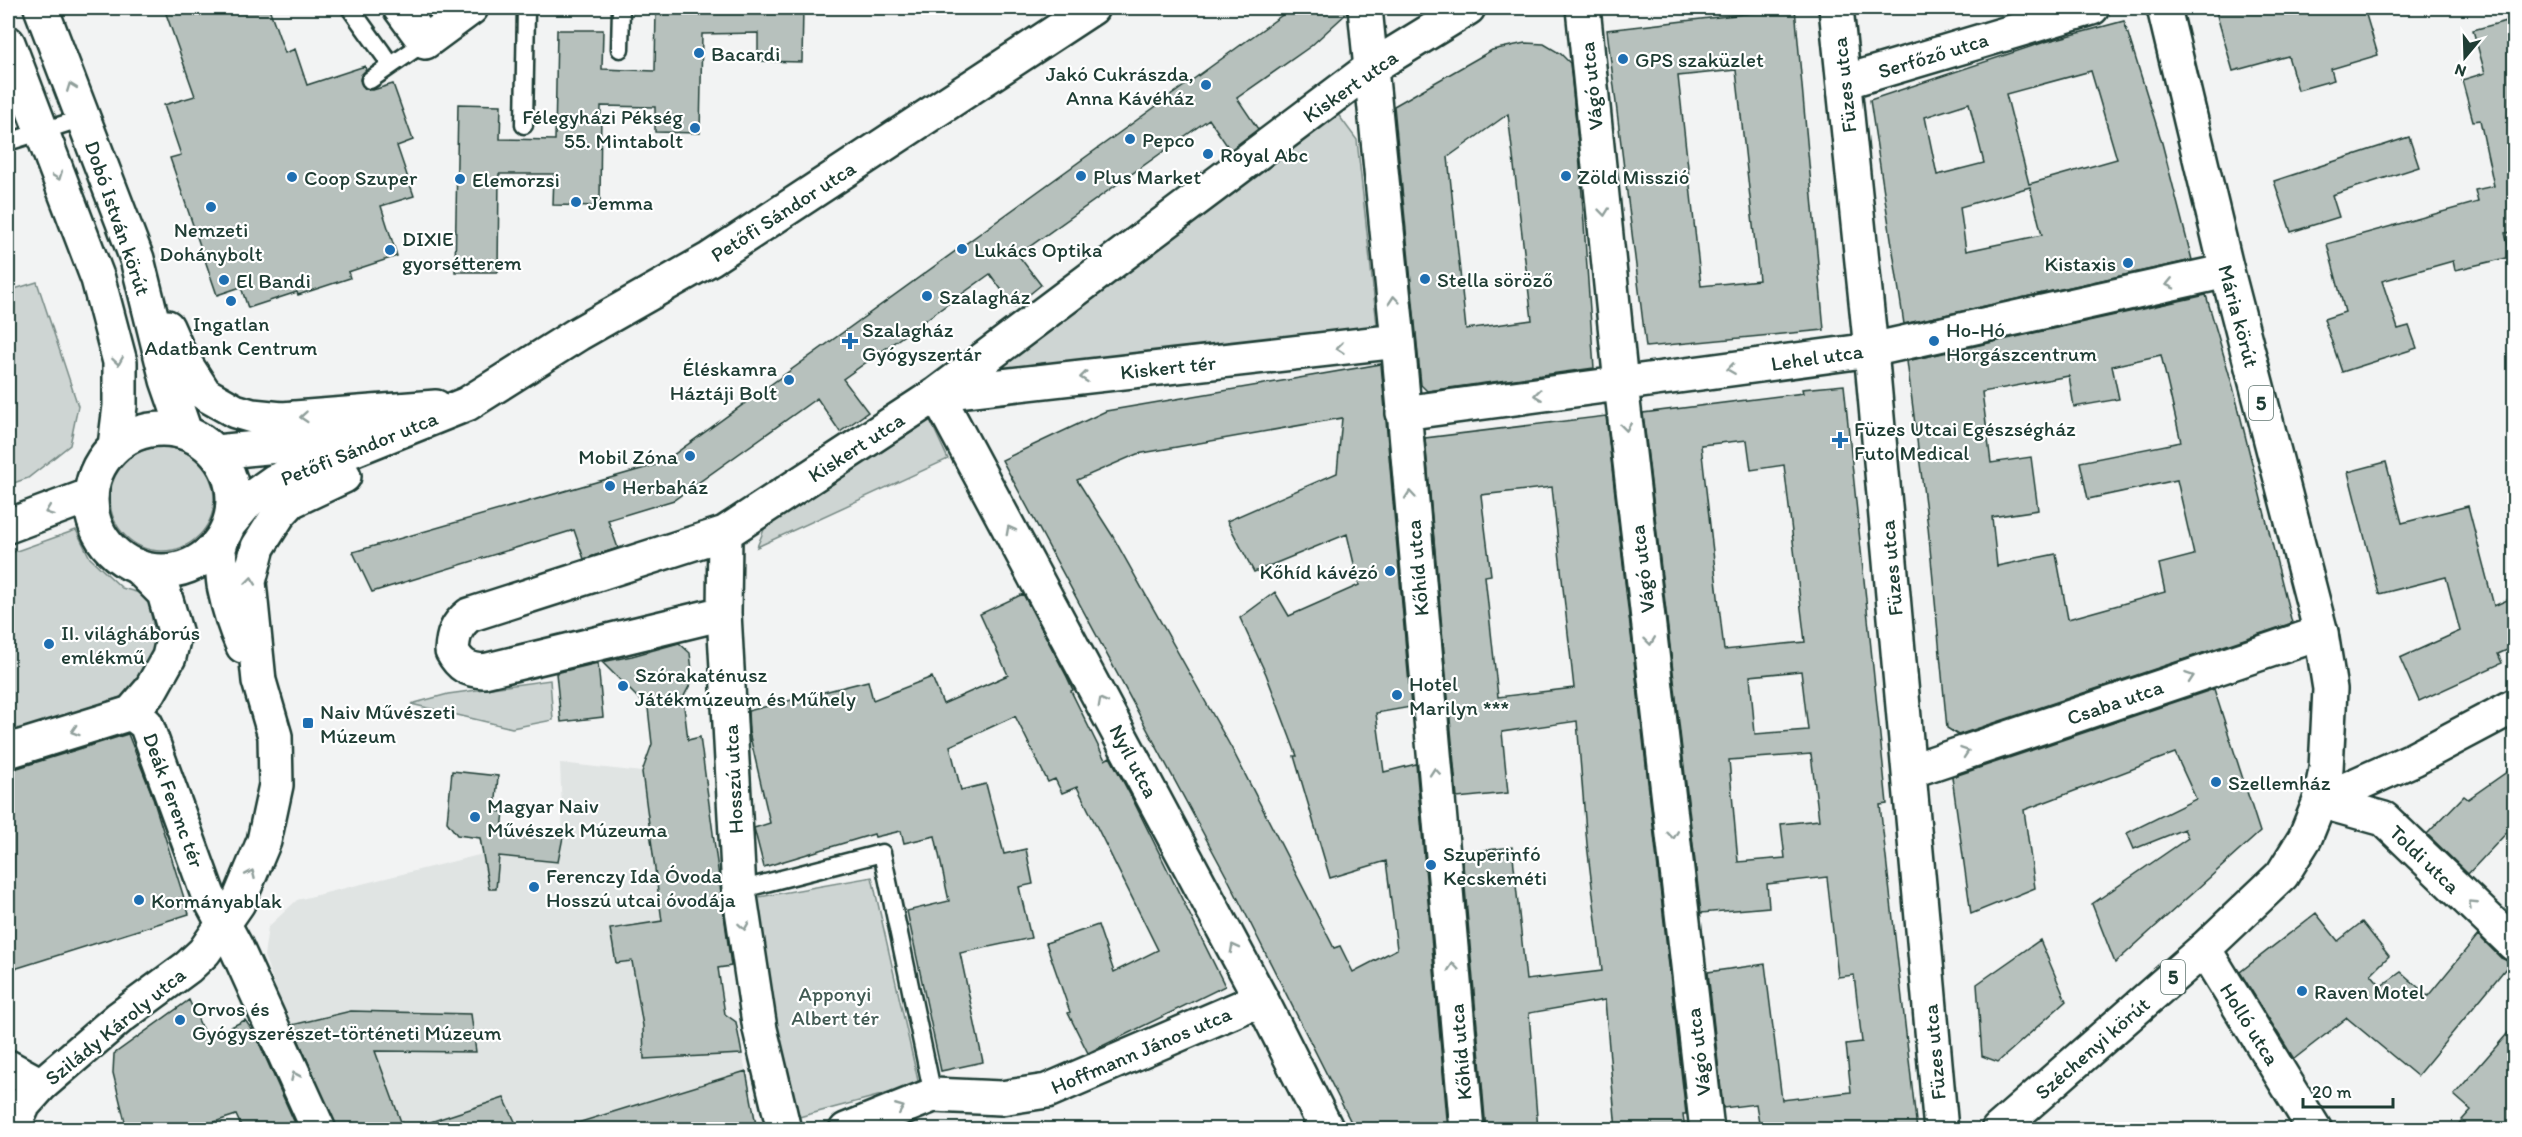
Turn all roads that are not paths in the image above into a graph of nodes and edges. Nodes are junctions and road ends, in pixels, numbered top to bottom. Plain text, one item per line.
1 (40, 8) edge
2 (350, 8) edge
3 (400, 8) edge
4 (471, 8) edge
5 (526, 8) edge
6 (621, 8) edge
7 (1092, 8) edge
8 (1365, 8) edge
9 (1468, 8) edge
10 (1583, 8) edge
11 (1836, 8) edge
12 (2092, 8) edge
13 (2164, 8) edge
14 (425, 42) junction
15 (8, 43) edge
16 (620, 49) dead end
17 (386, 58) dead end
18 (1372, 67) junction
19 (370, 80) dead end
20 (1844, 82) junction
21 (83, 118) junction
22 (524, 125) dead end
23 (41, 131) junction
24 (8, 142) edge
25 (137, 259) junction
26 (2227, 271) junction
27 (1398, 341) junction
28 (1871, 350) junction
29 (1621, 384) junction
30 (937, 394) junction
31 (467, 404) junction
32 (1403, 413) junction
33 (185, 432) junction
34 (115, 446) junction
35 (216, 453) junction
36 (91, 495) junction
37 (8, 526) edge
38 (226, 531) junction
39 (725, 532) junction
40 (137, 566) junction
41 (724, 613) junction
42 (2321, 633) junction
43 (259, 681) junction
44 (2514, 706) edge
45 (131, 713) junction
46 (8, 751) edge
47 (1910, 771) junction
48 (2320, 801) junction
49 (739, 890) junction
50 (224, 926) junction
51 (2514, 944) edge
52 (2204, 949) junction
53 (1261, 999) junction
54 (8, 1067) edge
55 (41, 1085) junction
56 (933, 1095) junction
57 (12, 1130) edge
58 (319, 1130) edge
59 (784, 1130) edge
60 (846, 1130) edge
61 (1327, 1130) edge
62 (1467, 1130) edge
63 (1707, 1130) edge
64 (1941, 1130) edge
65 (1998, 1130) edge
66 (2315, 1130) edge

21 -> 1 street, Dobó István körút
2 - 17 lane
3 - 14 street
4 - 14 street
5 - 22 lane
6 - 16 lane
7 - 31 street, Petőfi Sándor utca
8 - 18 street, Kőhíd utca
9 - 18 street, Kiskert utca
10 -> 29 street, Vágó utca
11 - 20 street, Füzes utca
12 - 20 street, Serfőző utca
13 - 26 street, Mária körút / 5
14 - 19 lane
15 - 23 street, Dobó István körút
27 -> 18 street, Kőhíd utca
18 - 30 street, Kiskert utca
20 - 28 street, Füzes utca
21 - 23 lane
21 - 25 street, Dobó István körút
23 - 24 lane
23 -> 34 street, Dobó István körút
31 -> 25 street
25 - 33 street, Dobó István körút
26 -> 28 street, Lehel utca
26 - 42 street, Mária körút / 5
27 -> 30 street, Kiskert tér
27 - 32 street, Kőhíd utca
28 -> 29 street, Lehel utca
28 - 47 street, Füzes utca
29 -> 32 street, Lehel utca
29 -> 63 street, Vágó utca
30 - 39 street, Kiskert utca
53 -> 30 street, Nyíl utca
31 - 35 street, Petőfi Sándor utca
31 - 38 street, Petőfi Sándor utca
43 -> 31 street
62 -> 32 street, Kőhíd utca
33 - 34 street
33 - 35 street
34 - 36 street
35 - 38 street
36 -> 37 street
36 - 40 street
38 - 40 street
38 - 43 street
39 - 41 street, Hosszú utca
39 - 41 street, Kiskert utca
40 - 45 street, Deák Ferenc tér
41 - 49 street, Hosszú utca
47 -> 42 street, Csaba utca
42 - 48 street, Mária körút / 5
50 -> 43 street, Szilády Károly utca
44 - 48 street
45 -> 46 street, Deák Ferenc tér
45 - 50 street, Deák Ferenc tér
47 - 64 street, Füzes utca
51 -> 48 street, Toldi utca
48 - 52 street, Széchenyi körút / 5
49 - 56 lane
49 -> 59 street, Hosszú utca
50 - 55 street, Szilády Károly utca
58 -> 50 street, Deák Ferenc tér
52 - 65 street, Széchenyi körút / 5
52 - 66 street, Holló utca
53 - 56 street, Hoffmann János utca
53 - 61 street, Nyíl utca
54 - 55 street
55 - 57 street, Szilády Károly utca
60 -> 56 street, Hoffmann János utca

